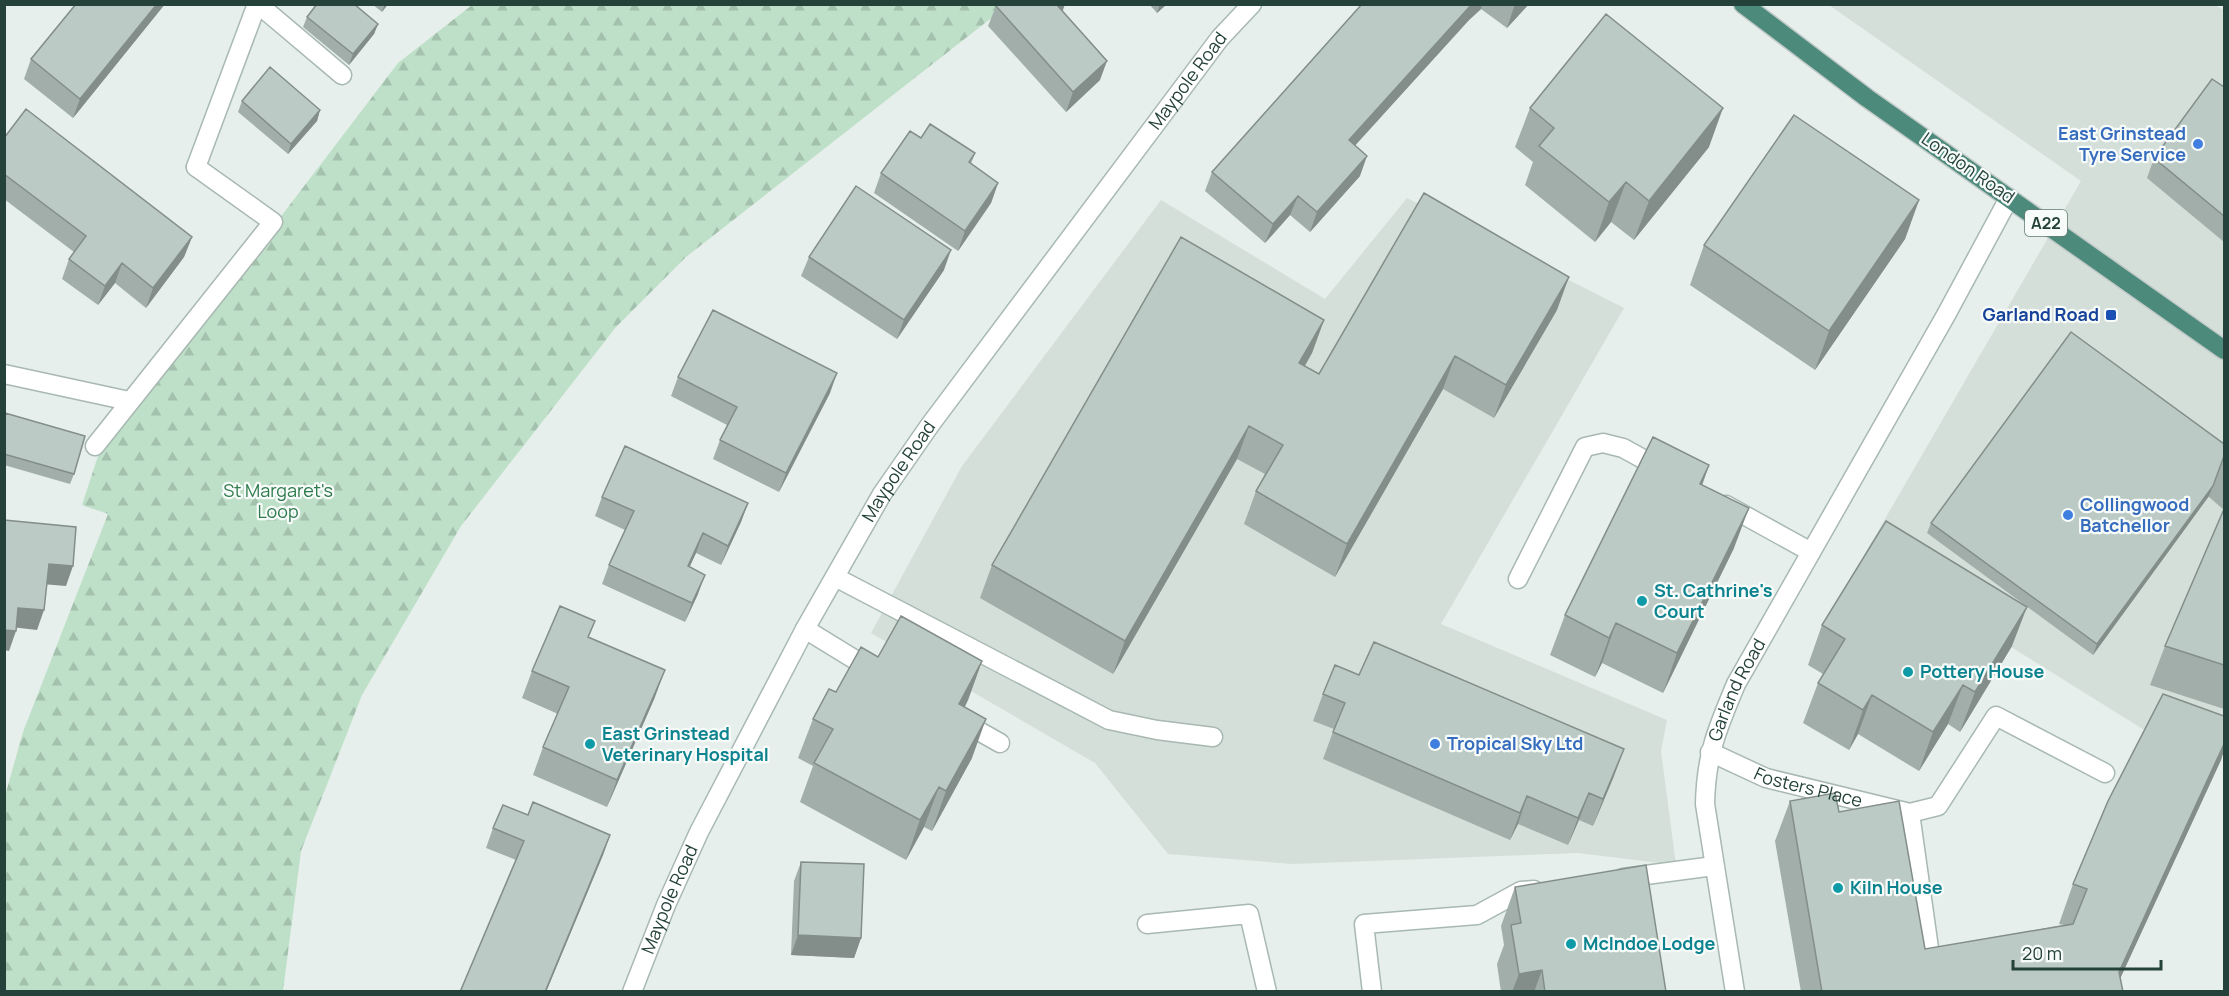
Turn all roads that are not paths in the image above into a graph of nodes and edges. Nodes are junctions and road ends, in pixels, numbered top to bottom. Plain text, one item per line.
1 (257, 4) edge
2 (1252, 4) edge
3 (1743, 4) edge
4 (342, 75) dead end
5 (2009, 198) junction
6 (2224, 350) edge
7 (4, 374) edge
8 (129, 401) junction
9 (95, 446) dead end
10 (1676, 477) edge
11 (1707, 494) edge
12 (1811, 552) junction
13 (835, 577) junction
14 (1518, 579) dead end
15 (805, 629) junction
16 (892, 682) edge
17 (941, 710) edge
18 (1213, 737) dead end
19 (1000, 743) dead end
20 (1710, 752) junction
21 (2105, 773) dead end
22 (1910, 813) junction
23 (1714, 866) junction
24 (1600, 881) edge
25 (1555, 887) edge
26 (1147, 924) dead end
27 (1932, 970) edge
28 (632, 992) edge
29 (1267, 992) edge
30 (1372, 992) edge
31 (1735, 992) edge

1 - 4 street
1 - 8 street
2 - 13 street, Maypole Road
3 - 5 highway, London Road / A22
5 - 6 highway, London Road / A22
5 - 12 street, Garland Road
7 - 8 street
8 - 9 street
10 - 14 street
11 - 12 street
12 - 20 street, Garland Road
13 - 15 street, Maypole Road
13 - 18 street
15 - 16 street
15 - 28 street, Maypole Road
17 - 19 street
20 - 22 street, Fosters Place
20 - 23 street, Garland Road
21 - 22 street, Fosters Place
22 - 27 street
23 - 24 street
23 - 31 street, Garland Road
25 - 30 street
26 - 29 street

